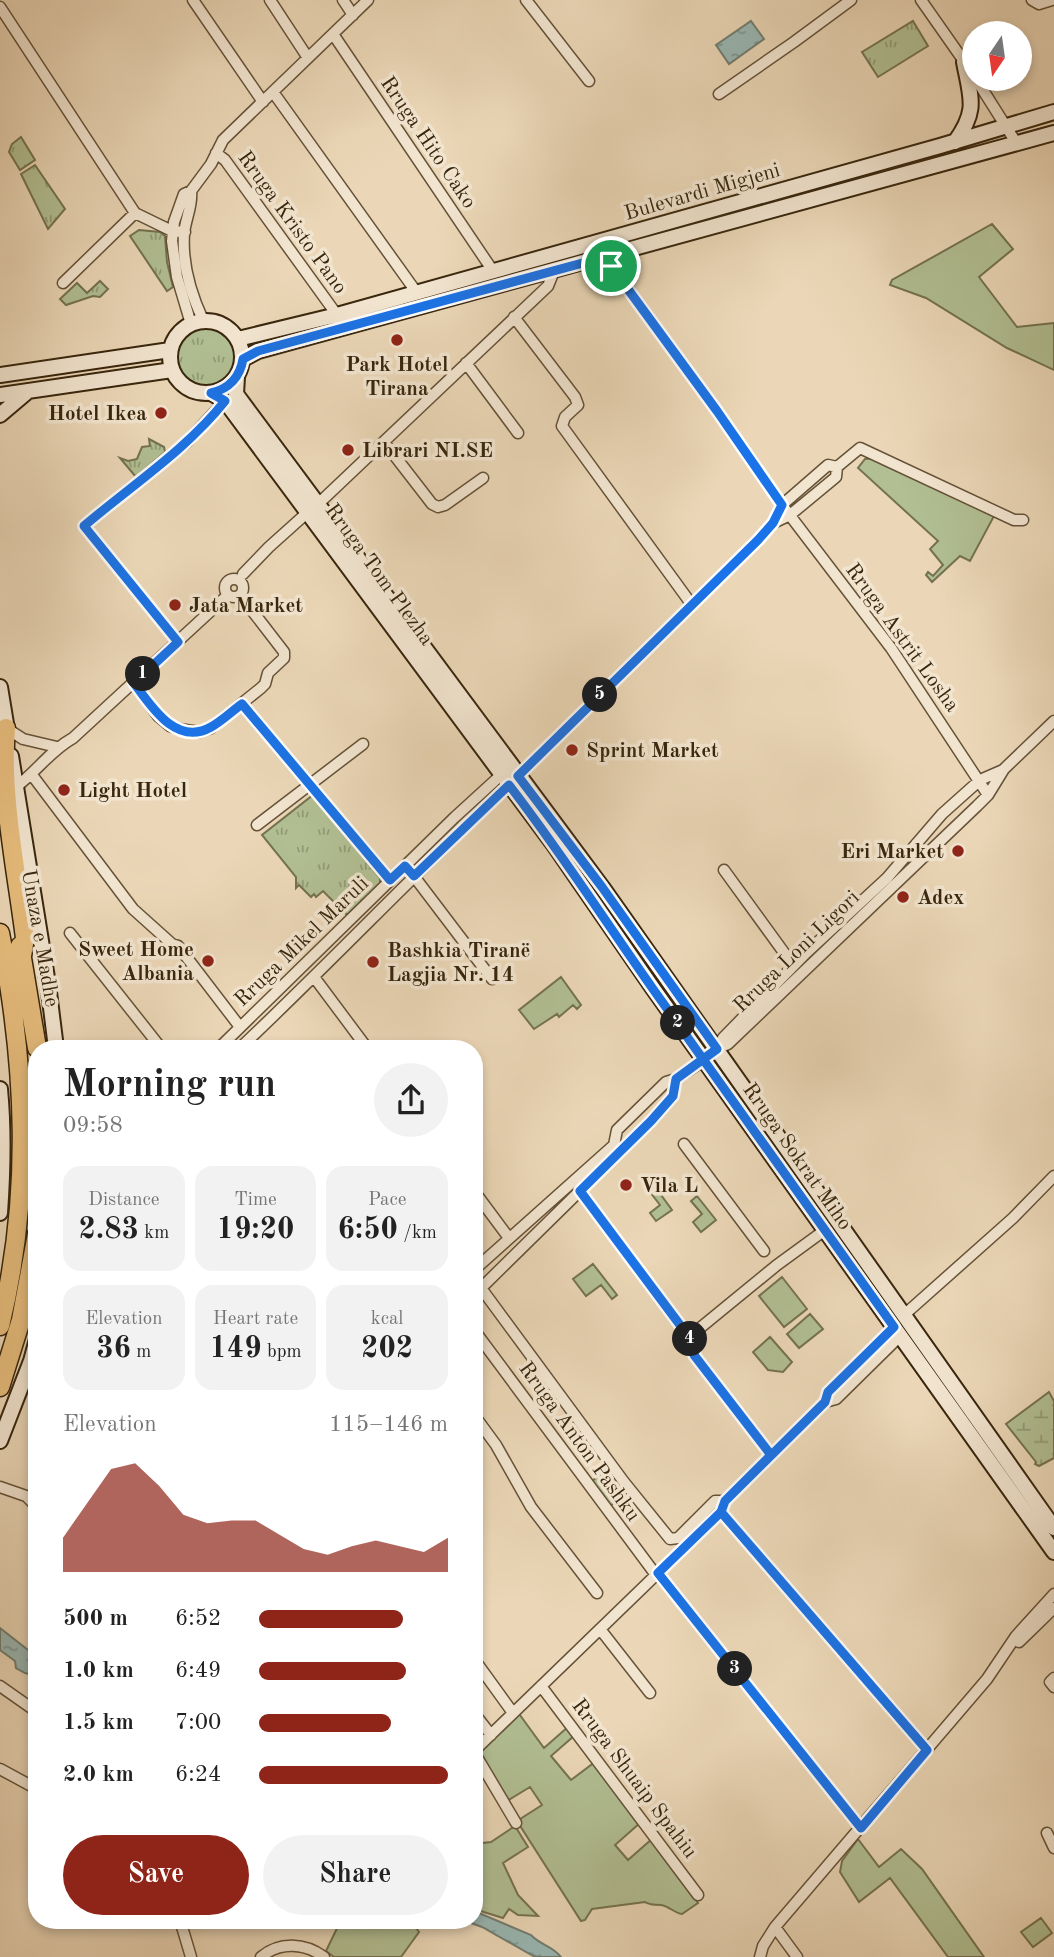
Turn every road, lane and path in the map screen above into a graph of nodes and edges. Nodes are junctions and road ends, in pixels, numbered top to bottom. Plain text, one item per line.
1 (193, 0) edge
2 (270, 0) edge
3 (342, 0) edge
4 (368, 0) edge
5 (526, 0) edge
6 (851, 0) edge
7 (921, 0) edge
8 (1052, 0) edge
9 (1036, 2) edge
10 (0, 7) edge
11 (352, 15) junction
12 (333, 34) junction
13 (308, 58) junction
14 (962, 59) edge
15 (589, 81) dead end
16 (969, 91) edge
17 (984, 91) edge
18 (273, 92) junction
19 (719, 94) dead end
20 (263, 102) junction
21 (1054, 112) edge
22 (1007, 126) junction
23 (1054, 133) edge
24 (955, 142) junction
25 (1017, 144) junction
26 (216, 153) junction
27 (191, 191) junction
28 (135, 213) junction
29 (172, 231) junction
30 (185, 232) junction
31 (605, 257) junction
32 (493, 271) junction
33 (554, 271) junction
34 (64, 283) dead end
35 (417, 293) junction
36 (337, 315) junction
37 (514, 317) junction
38 (197, 322) junction
39 (238, 339) junction
40 (170, 350) junction
41 (243, 359) junction
42 (466, 363) junction
43 (0, 364) edge
44 (172, 370) junction
45 (22, 372) junction
46 (0, 375) edge
47 (237, 377) junction
48 (34, 390) junction
49 (211, 393) junction
50 (0, 395) edge
51 (225, 401) junction
52 (0, 415) edge
53 (518, 433) dead end
54 (384, 442) junction
55 (836, 467) junction
56 (483, 478) dead end
57 (782, 505) junction
58 (313, 509) junction
59 (790, 515) junction
60 (1023, 520) dead end
61 (773, 523) junction
62 (243, 574) dead end
63 (228, 595) junction
64 (240, 595) junction
65 (692, 605) junction
66 (178, 642) junction
67 (134, 683) junction
68 (0, 687) edge
69 (242, 704) junction
70 (1054, 721) edge
71 (6, 728) junction
72 (363, 744) dead end
73 (57, 747) junction
74 (1003, 769) junction
75 (32, 775) junction
76 (510, 776) junction
77 (980, 780) junction
78 (310, 785) junction
79 (16, 787) junction
80 (988, 795) junction
81 (257, 825) dead end
82 (0, 836) edge
83 (405, 866) junction
84 (724, 870) dead end
85 (414, 876) junction
86 (390, 880) junction
87 (0, 933) edge
88 (70, 933) dead end
89 (9, 956) edge
90 (793, 965) junction
91 (314, 977) junction
92 (492, 979) dead end
93 (240, 1027) junction
94 (35, 1040) edge
95 (54, 1040) edge
96 (155, 1040) edge
97 (227, 1040) edge
98 (248, 1040) edge
99 (362, 1040) edge
100 (717, 1049) junction
101 (704, 1060) junction
102 (676, 1079) junction
103 (0, 1088) edge
104 (684, 1144) dead end
105 (1054, 1176) edge
106 (580, 1191) junction
107 (483, 1203) edge
108 (0, 1213) edge
109 (825, 1230) junction
110 (509, 1238) junction
111 (764, 1251) dead end
112 (483, 1262) edge
113 (28, 1282) edge
114 (483, 1286) edge
115 (483, 1298) edge
116 (904, 1315) junction
117 (0, 1326) edge
118 (897, 1331) junction
119 (689, 1337) junction
120 (483, 1341) edge
121 (28, 1376) edge
122 (0, 1387) edge
123 (483, 1427) edge
124 (0, 1441) edge
125 (771, 1455) junction
126 (0, 1487) edge
127 (28, 1498) edge
128 (725, 1501) junction
129 (721, 1512) junction
130 (1054, 1528) edge
131 (1054, 1552) edge
132 (657, 1574) junction
133 (597, 1593) dead end
134 (1054, 1594) edge
135 (1054, 1608) edge
136 (600, 1629) junction
137 (1012, 1645) junction
138 (483, 1671) edge
139 (1054, 1678) edge
140 (0, 1686) edge
141 (541, 1686) junction
142 (1054, 1687) edge
143 (650, 1693) dead end
144 (28, 1706) edge
145 (513, 1713) junction
146 (483, 1725) edge
147 (491, 1735) junction
148 (483, 1743) edge
149 (927, 1750) junction
150 (483, 1767) edge
151 (0, 1769) edge
152 (28, 1784) edge
153 (516, 1824) dead end
154 (861, 1828) junction
155 (1047, 1833) dead end
156 (1054, 1848) edge
157 (698, 1895) dead end
158 (775, 1927) junction
159 (183, 1929) edge
160 (191, 1957) edge
161 (261, 1957) edge
162 (324, 1957) edge
163 (760, 1957) edge
164 (797, 1957) edge

1 - 20 street
2 - 13 street
3 - 11 street
4 - 11 street
5 - 15 street
6 - 19 street
7 - 14 street
8 - 9 street
10 - 28 street
11 - 12 street
12 - 13 street
12 - 32 street, Rruga Hito Cako
13 - 18 street
16 - 24 main road
17 - 22 street
18 - 20 street
18 - 35 street
20 - 26 street
21 - 22 main road, Bulevardi Migjeni
22 - 24 main road, Bulevardi Migjeni
22 - 25 street
23 - 25 main road, Bulevardi Migjeni
24 - 32 main road, Bulevardi Migjeni
25 - 31 main road, Bulevardi Migjeni
26 - 27 street
26 - 36 street, Rruga Kristo Pano
27 - 29 street
27 - 30 street
28 - 29 street
28 - 34 street
29 - 30 street
29 - 38 street
30 - 38 street
31 - 33 main road, Bulevardi Migjeni
31 - 57 street, Rruga Astrit Losha
32 - 35 main road, Bulevardi Migjeni
33 - 37 street
33 - 41 main road, Bulevardi Migjeni
35 - 36 main road, Bulevardi Migjeni
36 - 39 main road, Bulevardi Migjeni
37 - 42 street
37 - 65 street
38 - 39 main road
38 - 40 main road
39 - 41 main road
40 - 44 main road
40 - 45 main road
41 - 47 main road
42 - 53 street
42 - 54 street
43 - 45 main road
44 - 48 main road
44 - 49 main road
45 - 46 main road
47 - 49 main road
47 - 58 main road, Rruga Tom Plezha
48 - 50 main road
48 - 52 main road
49 - 51 main road, Rruga Tom Plezha
51 - 58 main road, Rruga Tom Plezha
51 - 66 street
54 - 56 street
54 - 58 street
55 - 57 street
55 - 59 street
55 - 60 street
57 - 59 street, Rruga Astrit Losha
57 - 61 street
58 - 62 street
58 - 76 main road, Rruga Tom Plezha
59 - 61 street
59 - 77 street, Rruga Astrit Losha
61 - 65 street
63 - 64 street
63 - 64 street
63 - 66 street
64 - 69 street
65 - 76 street
66 - 67 street
67 - 69 street
67 - 73 street
68 - 71 main road
69 - 78 street
70 - 74 street, Rruga Loni Ligori
71 - 73 street
71 - 79 main road
71 - 89 highway
72 - 78 street
73 - 75 street
74 - 77 street, Rruga Loni Ligori
74 - 80 street, Rruga Loni Ligori
75 - 79 street
75 - 93 street
76 - 83 street, Rruga Mikel Maruli
76 - 85 street, Rruga Mikel Maruli
76 - 100 main road, Rruga Sokrat Miho
76 - 101 main road, Rruga Sokrat Miho
77 - 80 street, Rruga Astrit Losha
77 - 90 street, Rruga Loni Ligori
78 - 81 street
78 - 86 street
79 - 95 main road
80 - 100 street, Rruga Loni Ligori
82 - 89 highway, Unaza e Madhe
83 - 85 street
83 - 86 street, Rruga Mikel Maruli
84 - 90 street
85 - 91 street, Rruga Mikel Maruli
85 - 92 street
86 - 93 street, Rruga Mikel Maruli
87 - 89 highway, Unaza e Madhe
88 - 96 street
89 - 94 highway, Unaza e Madhe
89 - 117 highway, Unaza e Madhe
90 - 100 street, Rruga Loni Ligori
91 - 98 street, Rruga Mikel Maruli
91 - 99 street, Rruga Mikel Maruli
93 - 97 street, Rruga Mikel Maruli
100 - 101 main road
100 - 116 main road, Rruga Sokrat Miho
101 - 102 street
101 - 109 main road, Rruga Sokrat Miho
102 - 106 street
102 - 110 street
103 - 108 main road
104 - 111 street
105 - 116 street
106 - 114 street
106 - 119 street
107 - 110 street
109 - 118 main road, Rruga Sokrat Miho
109 - 119 street
110 - 112 street
113 - 122 highway
115 - 128 street
116 - 118 main road
116 - 130 main road, Rruga Sokrat Miho
118 - 125 street
118 - 131 main road, Rruga Sokrat Miho
119 - 125 street
120 - 132 street, Rruga Anton Pashku
121 - 124 main road
123 - 133 street
125 - 128 street
126 - 127 street
128 - 129 street
129 - 132 street
129 - 149 street
132 - 136 street
132 - 154 street, Rruga Anton Pashku
134 - 137 street
135 - 137 street
136 - 141 street
136 - 143 street
137 - 149 street
138 - 145 street
139 - 142 street
140 - 144 street
141 - 145 street
141 - 157 street, Rruga Shuaip Spahiu
145 - 147 street
146 - 147 street
147 - 148 street
149 - 154 street
150 - 153 street
151 - 152 street
154 - 158 street
155 - 156 street
158 - 163 street
158 - 164 street
159 - 160 street
161 - 162 street

